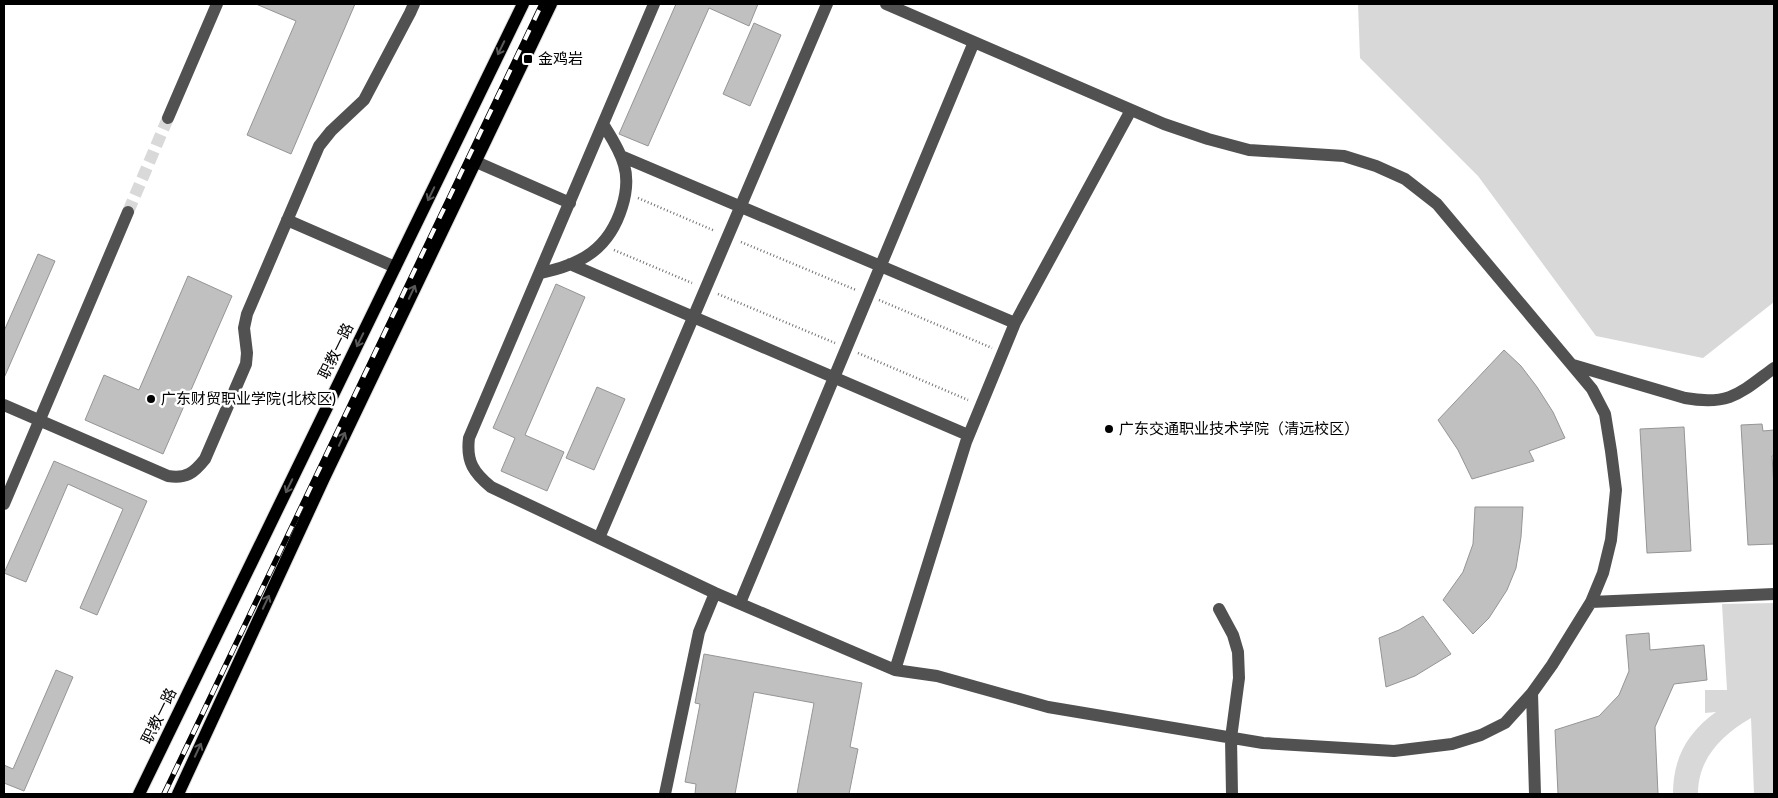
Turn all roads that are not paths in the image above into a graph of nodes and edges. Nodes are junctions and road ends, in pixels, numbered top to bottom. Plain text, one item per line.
1 (217, 4) edge
2 (414, 4) edge
3 (523, 4) edge
4 (550, 4) edge
5 (654, 4) edge
6 (827, 4) edge
7 (886, 4) edge
8 (974, 42) junction
9 (1131, 110) junction
10 (168, 118) tunnel mouth
11 (603, 124) junction
12 (620, 156) junction
13 (474, 161) junction
14 (570, 203) junction
15 (740, 206) junction
16 (128, 212) tunnel mouth
17 (287, 220) junction
18 (570, 264) junction
19 (881, 266) junction
20 (395, 267) junction
21 (540, 273) junction
22 (693, 317) junction
23 (1015, 323) junction
24 (1572, 365) junction
25 (1774, 368) edge
26 (834, 378) junction
27 (4, 405) edge
28 (39, 420) junction
29 (968, 435) junction
30 (4, 504) edge
31 (599, 538) junction
32 (715, 593) junction
33 (1774, 594) edge
34 (1591, 602) junction
35 (740, 603) junction
36 (1219, 609) dead end
37 (895, 670) junction
38 (1532, 693) junction
39 (1231, 738) junction
40 (139, 794) edge
41 (178, 794) edge
42 (665, 794) edge
43 (1232, 794) edge
44 (1535, 794) edge

1 - 10 street
2 - 17 street
3 -> 20 main road, 职教一路
4 - 13 main road
5 - 11 street
6 - 15 street
7 - 8 street
8 - 9 street
8 - 19 street
9 - 23 street
9 - 24 street
11 - 12 street
11 - 14 street
12 - 15 street
12 - 18 street
13 - 14 street
41 -> 13 main road
14 - 21 street
15 - 19 street
15 - 22 street
16 - 28 street
17 - 20 street
17 - 28 street
18 - 21 street
18 - 22 street
19 - 23 street
19 - 26 street
20 -> 40 main road, 职教一路
21 - 31 street
22 - 26 street
22 - 31 street
23 - 29 street
24 - 25 street
24 - 34 street
26 - 29 street
26 - 35 street
27 - 28 street
28 - 30 street
29 - 37 street
31 - 32 street
32 - 35 street
32 - 42 street
33 - 34 street
34 - 38 street
35 - 37 street
36 - 39 street
37 - 39 street
38 - 39 street
38 - 44 street
39 - 43 street

